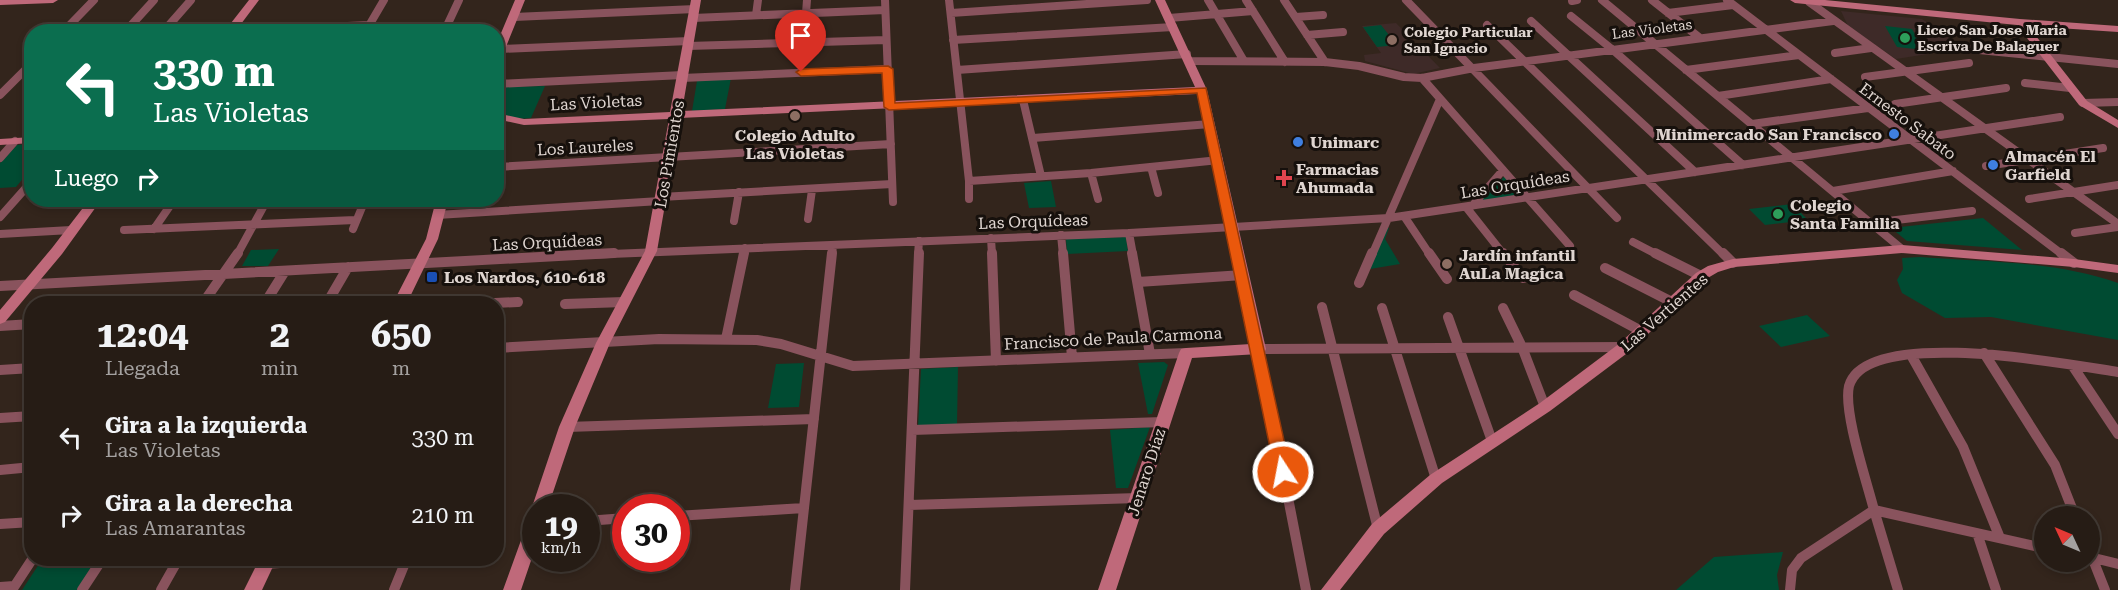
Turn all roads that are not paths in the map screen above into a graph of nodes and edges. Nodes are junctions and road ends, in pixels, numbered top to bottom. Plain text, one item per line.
1 (45, 0) edge
2 (53, 0) edge
3 (94, 0) edge
4 (153, 0) edge
5 (191, 0) edge
6 (254, 0) edge
7 (384, 0) edge
8 (459, 0) edge
9 (520, 0) edge
10 (758, 0) edge
11 (807, 0) edge
12 (885, 0) edge
13 (949, 0) edge
14 (1005, 0) edge
15 (1147, 0) edge
16 (1160, 0) edge
17 (1208, 0) edge
18 (1246, 0) edge
19 (1284, 0) edge
20 (1406, 0) edge
21 (1577, 0) edge
22 (1602, 0) edge
23 (1652, 0) edge
24 (1795, 0) edge
25 (1572, 1) edge
26 (0, 2) edge
27 (1730, 2) edge
28 (1809, 2) junction
29 (1059, 3) edge
30 (695, 9) edge
31 (1007, 9) junction
32 (885, 10) junction
33 (1253, 11) junction
34 (806, 13) junction
35 (951, 13) junction
36 (1668, 13) junction
37 (1216, 14) junction
38 (756, 15) junction
39 (1323, 15) dead end
40 (1571, 16) dead end
41 (514, 17) junction
42 (1296, 17) junction
43 (1531, 21) dead end
44 (1833, 21) junction
45 (1171, 22) junction
46 (2020, 22) junction
47 (71, 24) edge
48 (132, 24) edge
49 (170, 24) edge
50 (235, 24) edge
51 (369, 24) edge
52 (448, 24) edge
53 (1487, 25) dead end
54 (2118, 29) edge
55 (1766, 30) junction
56 (1343, 32) dead end
57 (1307, 34) junction
58 (1700, 38) junction
59 (886, 40) junction
60 (953, 40) junction
61 (504, 42) edge
62 (689, 44) junction
63 (1655, 44) junction
64 (1871, 48) junction
65 (1969, 49) dead end
66 (1613, 50) junction
67 (1836, 52) dead end
68 (504, 54) edge
69 (1799, 55) junction
70 (1569, 56) junction
71 (2046, 56) junction
72 (1188, 58) junction
73 (1244, 61) junction
74 (1524, 61) junction
75 (1285, 62) junction
76 (1325, 62) junction
77 (1969, 63) dead end
78 (2118, 64) edge
79 (1474, 68) junction
80 (888, 69) junction
81 (957, 70) junction
82 (1686, 70) junction
83 (24, 71) edge
84 (1904, 71) junction
85 (20, 75) junction
86 (24, 75) edge
87 (683, 76) junction
88 (1865, 77) dead end
89 (1422, 78) junction
90 (1831, 79) junction
91 (2025, 82) dead end
92 (504, 84) edge
93 (2006, 88) dead end
94 (2070, 88) junction
95 (1202, 90) junction
96 (0, 94) edge
97 (1718, 96) junction
98 (1941, 98) junction
99 (1023, 99) junction
100 (1440, 99) junction
101 (2118, 102) edge
102 (961, 103) junction
103 (2083, 103) junction
104 (1895, 104) dead end
105 (889, 107) junction
106 (1868, 108) junction
107 (676, 114) junction
108 (2060, 117) dead end
109 (504, 118) edge
110 (1210, 124) junction
111 (1752, 124) junction
112 (2118, 125) edge
113 (1984, 129) junction
114 (1033, 138) junction
115 (24, 140) edge
116 (1911, 140) junction
117 (15, 141) junction
118 (0, 142) edge
119 (891, 144) junction
120 (2103, 148) dead end
121 (669, 155) junction
122 (0, 158) edge
123 (1792, 158) junction
124 (1219, 160) junction
125 (2029, 161) junction
126 (1743, 165) junction
127 (504, 166) edge
128 (1986, 166) dead end
129 (1151, 167) junction
130 (1503, 170) junction
131 (1953, 171) junction
132 (1695, 172) junction
133 (1090, 173) junction
134 (1041, 176) junction
135 (1647, 179) junction
136 (969, 181) junction
137 (892, 184) junction
138 (2118, 185) edge
139 (1589, 188) junction
140 (24, 190) edge
141 (812, 190) junction
142 (1833, 191) junction
143 (739, 192) junction
144 (2074, 193) junction
145 (1158, 194) dead end
146 (1527, 197) junction
147 (661, 199) junction
148 (969, 199) dead end
149 (1098, 199) dead end
150 (2029, 199) dead end
151 (893, 202) dead end
152 (1469, 206) junction
153 (89, 207) edge
154 (169, 207) edge
155 (263, 207) edge
156 (362, 207) edge
157 (440, 207) edge
158 (1972, 211) dead end
159 (437, 215) junction
160 (1404, 216) junction
161 (0, 217) edge
162 (1389, 218) junction
163 (1617, 218) dead end
164 (808, 219) dead end
165 (734, 221) dead end
166 (1871, 223) junction
167 (253, 225) junction
168 (2118, 225) edge
169 (1233, 226) junction
170 (153, 229) junction
171 (71, 230) junction
172 (124, 230) dead end
173 (1129, 232) junction
174 (2075, 233) dead end
175 (0, 234) edge
176 (1061, 235) junction
177 (991, 238) junction
178 (919, 241) junction
179 (1633, 242) dead end
180 (833, 245) junction
181 (1570, 246) dead end
182 (744, 248) junction
183 (1902, 249) junction
184 (651, 251) junction
185 (421, 263) junction
186 (1733, 263) junction
187 (2074, 263) junction
188 (348, 267) junction
189 (1605, 268) dead end
190 (2118, 269) edge
191 (285, 271) junction
192 (222, 274) junction
193 (1243, 275) junction
194 (1701, 276) junction
195 (1523, 278) dead end
196 (1447, 279) dead end
197 (1138, 282) junction
198 (1359, 283) dead end
199 (29, 284) junction
200 (0, 286) edge
201 (1574, 295) dead end
202 (208, 296) edge
203 (269, 296) edge
204 (331, 296) edge
205 (404, 296) edge
206 (518, 302) dead end
207 (624, 302) junction
208 (1672, 302) junction
209 (504, 303) edge
210 (565, 304) dead end
211 (1322, 307) dead end
212 (1382, 308) dead end
213 (1503, 308) dead end
214 (1448, 317) dead end
215 (0, 319) edge
216 (24, 324) edge
217 (0, 326) edge
218 (1643, 332) junction
219 (726, 339) junction
220 (603, 343) junction
221 (1522, 347) junction
222 (1625, 347) junction
223 (504, 348) edge
224 (1333, 348) junction
225 (1396, 348) junction
226 (1458, 348) junction
227 (1259, 349) junction
228 (1186, 353) junction
229 (1984, 353) junction
230 (1150, 354) junction
231 (1911, 355) junction
232 (1072, 357) junction
233 (820, 359) junction
234 (996, 361) junction
235 (914, 364) junction
236 (2072, 365) junction
237 (24, 368) edge
238 (0, 370) edge
239 (2118, 372) edge
240 (1545, 407) junction
241 (24, 416) edge
242 (0, 418) edge
243 (814, 419) junction
244 (1163, 422) junction
245 (567, 427) junction
246 (912, 430) junction
247 (2118, 434) edge
248 (1491, 441) junction
249 (24, 468) edge
250 (0, 470) edge
251 (1436, 478) junction
252 (544, 494) edge
253 (1138, 498) junction
254 (909, 505) junction
255 (2071, 506) edge
256 (804, 508) junction
257 (1874, 510) junction
258 (690, 515) edge
259 (24, 522) edge
260 (0, 524) edge
261 (1378, 529) junction
262 (1977, 533) junction
263 (2000, 538) junction
264 (2034, 546) edge
265 (2100, 559) edge
266 (522, 561) edge
267 (2118, 564) edge
268 (28, 566) edge
269 (98, 566) edge
270 (174, 566) edge
271 (265, 566) edge
272 (404, 566) edge
273 (2097, 572) edge
274 (0, 587) edge
275 (13, 588) edge
276 (82, 590) edge
277 (161, 590) edge
278 (253, 590) edge
279 (394, 590) edge
280 (512, 590) edge
281 (795, 590) edge
282 (905, 590) edge
283 (1107, 590) edge
284 (1306, 590) edge
285 (1330, 590) edge
286 (1790, 590) edge
287 (1898, 590) edge
288 (1996, 590) edge
289 (2105, 590) edge

1 - 2 street
1 - 26 street
3 - 47 street
4 - 48 street
5 - 49 street
6 - 50 street
7 - 51 street
8 - 52 street
9 - 41 street
10 - 38 street
11 - 34 street
12 - 32 street
13 - 35 street
14 - 31 street
15 - 29 street
16 - 45 street
17 - 37 street
18 - 33 street
19 - 42 street
20 - 79 street
21 - 25 street
22 - 63 street
23 - 36 street
24 - 28 street
27 - 36 street
27 - 55 street, Ernesto Sabato
28 - 44 street
28 - 46 street
29 - 31 street
30 - 38 street
30 - 41 street
30 - 62 street, Los Pimientos
31 - 35 street
32 - 34 street
32 - 59 street
33 - 37 street
33 - 75 street
34 - 38 street
35 - 60 street
36 - 58 street
37 - 45 street
37 - 73 street
39 - 42 street
40 - 66 street
41 - 61 street
42 - 57 street
43 - 70 street
44 - 55 street, Las Violetas
44 - 64 street
45 - 60 street
45 - 72 street
46 - 54 street
46 - 71 street
53 - 74 street
55 - 58 street, Las Violetas
55 - 69 street, Ernesto Sabato
56 - 57 street
57 - 76 street
58 - 63 street, Las Violetas
59 - 62 street
59 - 80 street
60 - 81 street
62 - 68 street
62 - 87 street, Los Pimientos
63 - 66 street, Las Violetas
63 - 82 street
64 - 67 street
64 - 84 street
65 - 71 street
66 - 70 street, Las Violetas
66 - 126 street
69 - 82 street
69 - 90 street, Ernesto Sabato
70 - 74 street, Las Violetas
70 - 132 street
71 - 78 street
71 - 94 street
72 - 73 street, Las Violetas
72 - 81 street, Las Violetas
72 - 95 street
73 - 75 street, Las Violetas
74 - 79 street, Las Violetas
74 - 135 street
75 - 76 street, Las Violetas
76 - 89 street, Las Violetas
77 - 84 street
79 - 89 street, Las Violetas
79 - 139 street
80 - 87 street
80 - 105 street
81 - 102 street
82 - 97 street
83 - 85 street
84 - 88 street
84 - 98 street
85 - 86 street
85 - 96 street
87 - 92 street
87 - 107 street, Los Pimientos
89 - 100 street
90 - 97 street
90 - 106 street, Ernesto Sabato
91 - 94 street
93 - 98 street
94 - 103 street
95 - 99 street, Las Violetas
95 - 110 street
97 - 111 street
98 - 104 street
98 - 113 street
99 - 102 street, Las Violetas
99 - 114 street
100 - 130 street
100 - 162 street
101 - 103 street
102 - 105 street, Las Violetas
102 - 136 street
103 - 112 street
105 - 107 street, Las Violetas
105 - 119 street
106 - 111 street
106 - 116 street, Ernesto Sabato
107 - 109 street, Las Violetas
107 - 121 street, Los Pimientos
108 - 113 street, Las Orquídeas
110 - 114 street
110 - 124 street
111 - 123 street
113 - 116 street, Las Orquídeas
113 - 125 street
114 - 134 street
115 - 117 street
116 - 123 street, Las Orquídeas
116 - 131 street, Ernesto Sabato
117 - 118 street
117 - 122 street
119 - 121 street, Los Laureles
119 - 137 street
120 - 125 street
121 - 127 street, Los Laureles
121 - 147 street, Los Pimientos
123 - 126 street, Las Orquídeas
123 - 142 street
124 - 129 street
124 - 169 street
125 - 128 street
125 - 144 street
126 - 132 street, Las Orquídeas
129 - 133 street
129 - 145 street
130 - 146 street
130 - 152 street
131 - 142 street
131 - 187 street, Ernesto Sabato
132 - 135 street, Las Orquídeas
133 - 134 street
133 - 149 street
134 - 136 street
135 - 139 street, Las Orquídeas
135 - 186 street
136 - 148 street
137 - 141 street
137 - 151 street
138 - 144 street
139 - 146 street, Las Orquídeas
139 - 163 street
140 - 161 street
141 - 143 street
141 - 164 street
142 - 166 street
143 - 147 street
143 - 165 street
144 - 150 street
144 - 168 street
146 - 152 street, Las Orquídeas
146 - 181 street
147 - 159 street
147 - 184 street, Los Pimientos
152 - 160 street, Las Orquídeas
152 - 195 street
153 - 171 street
154 - 170 street
155 - 167 street
156 - 167 street
157 - 159 street
158 - 166 street
159 - 185 street
160 - 162 street, Las Orquídeas
160 - 196 street
162 - 169 street, Las Orquídeas
162 - 198 street
166 - 183 street
167 - 170 street
167 - 192 street
168 - 174 street
169 - 173 street, Las Orquídeas
169 - 193 street
170 - 172 street
171 - 175 street
171 - 199 street
173 - 176 street, Las Orquídeas
173 - 197 street
176 - 177 street, Las Orquídeas
176 - 232 street
177 - 178 street, Las Orquídeas
177 - 234 street
178 - 180 street, Las Orquídeas
178 - 235 street
179 - 194 street
180 - 182 street, Las Orquídeas
180 - 233 street
182 - 184 street, Las Orquídeas
182 - 219 street
183 - 186 street, Las Vertientes
183 - 187 street, Las Vertientes
184 - 185 street, Las Orquídeas
184 - 207 street, Los Pimientos
185 - 188 street, Las Orquídeas
185 - 205 street
186 - 194 street, Las Vertientes
187 - 190 street, Las Vertientes
188 - 191 street, Las Orquídeas
188 - 204 street
189 - 208 street
191 - 192 street, Las Orquídeas
191 - 203 street
192 - 199 street, Las Orquídeas
192 - 202 street
193 - 197 street
193 - 227 street
194 - 208 street, Las Vertientes
197 - 230 street
199 - 200 street, Las Orquídeas
199 - 215 street
201 - 218 street
206 - 209 street
207 - 210 street
207 - 220 street, Los Pimientos
208 - 218 street, Las Vertientes
211 - 224 street
212 - 225 street
213 - 221 street
214 - 226 street
216 - 217 street
218 - 222 street, Las Vertientes
219 - 220 street, Francisco de Paula Carmona
219 - 233 street, Francisco de Paula Carmona
220 - 223 street, Francisco de Paula Carmona
220 - 245 street, Los Pimientos
221 - 222 street, Francisco de Paula Carmona
221 - 226 street, Francisco de Paula Carmona
221 - 240 street
222 - 240 street, Las Vertientes
224 - 225 street, Francisco de Paula Carmona
224 - 227 street, Francisco de Paula Carmona
224 - 261 street
225 - 226 street, Francisco de Paula Carmona
225 - 251 street
226 - 248 street
227 - 228 street, Francisco de Paula Carmona
227 - 284 street
228 - 230 street, Francisco de Paula Carmona
228 - 244 street, Jenaro Díaz
229 - 231 street
229 - 236 street
229 - 255 street
230 - 232 street, Francisco de Paula Carmona
231 - 257 street
231 - 263 street
232 - 234 street, Francisco de Paula Carmona
233 - 235 street, Francisco de Paula Carmona
233 - 243 street
234 - 235 street, Francisco de Paula Carmona
235 - 246 street
236 - 239 street
236 - 247 street
237 - 238 street
240 - 248 street, Las Vertientes
241 - 242 street
243 - 245 street
243 - 256 street
244 - 246 street
244 - 253 street, Jenaro Díaz
245 - 252 street, Los Pimientos
246 - 254 street
248 - 251 street, Las Vertientes
249 - 250 street
251 - 261 street, Las Vertientes
253 - 254 street
253 - 283 street, Jenaro Díaz
254 - 282 street
256 - 258 street
256 - 281 street
257 - 262 street
257 - 286 street
257 - 287 street
259 - 260 street
261 - 285 street, Las Vertientes
262 - 263 street
262 - 288 street
263 - 264 street
265 - 267 street
266 - 280 street
268 - 275 street
269 - 276 street
270 - 277 street
271 - 278 street
272 - 279 street
273 - 289 street
274 - 275 street

